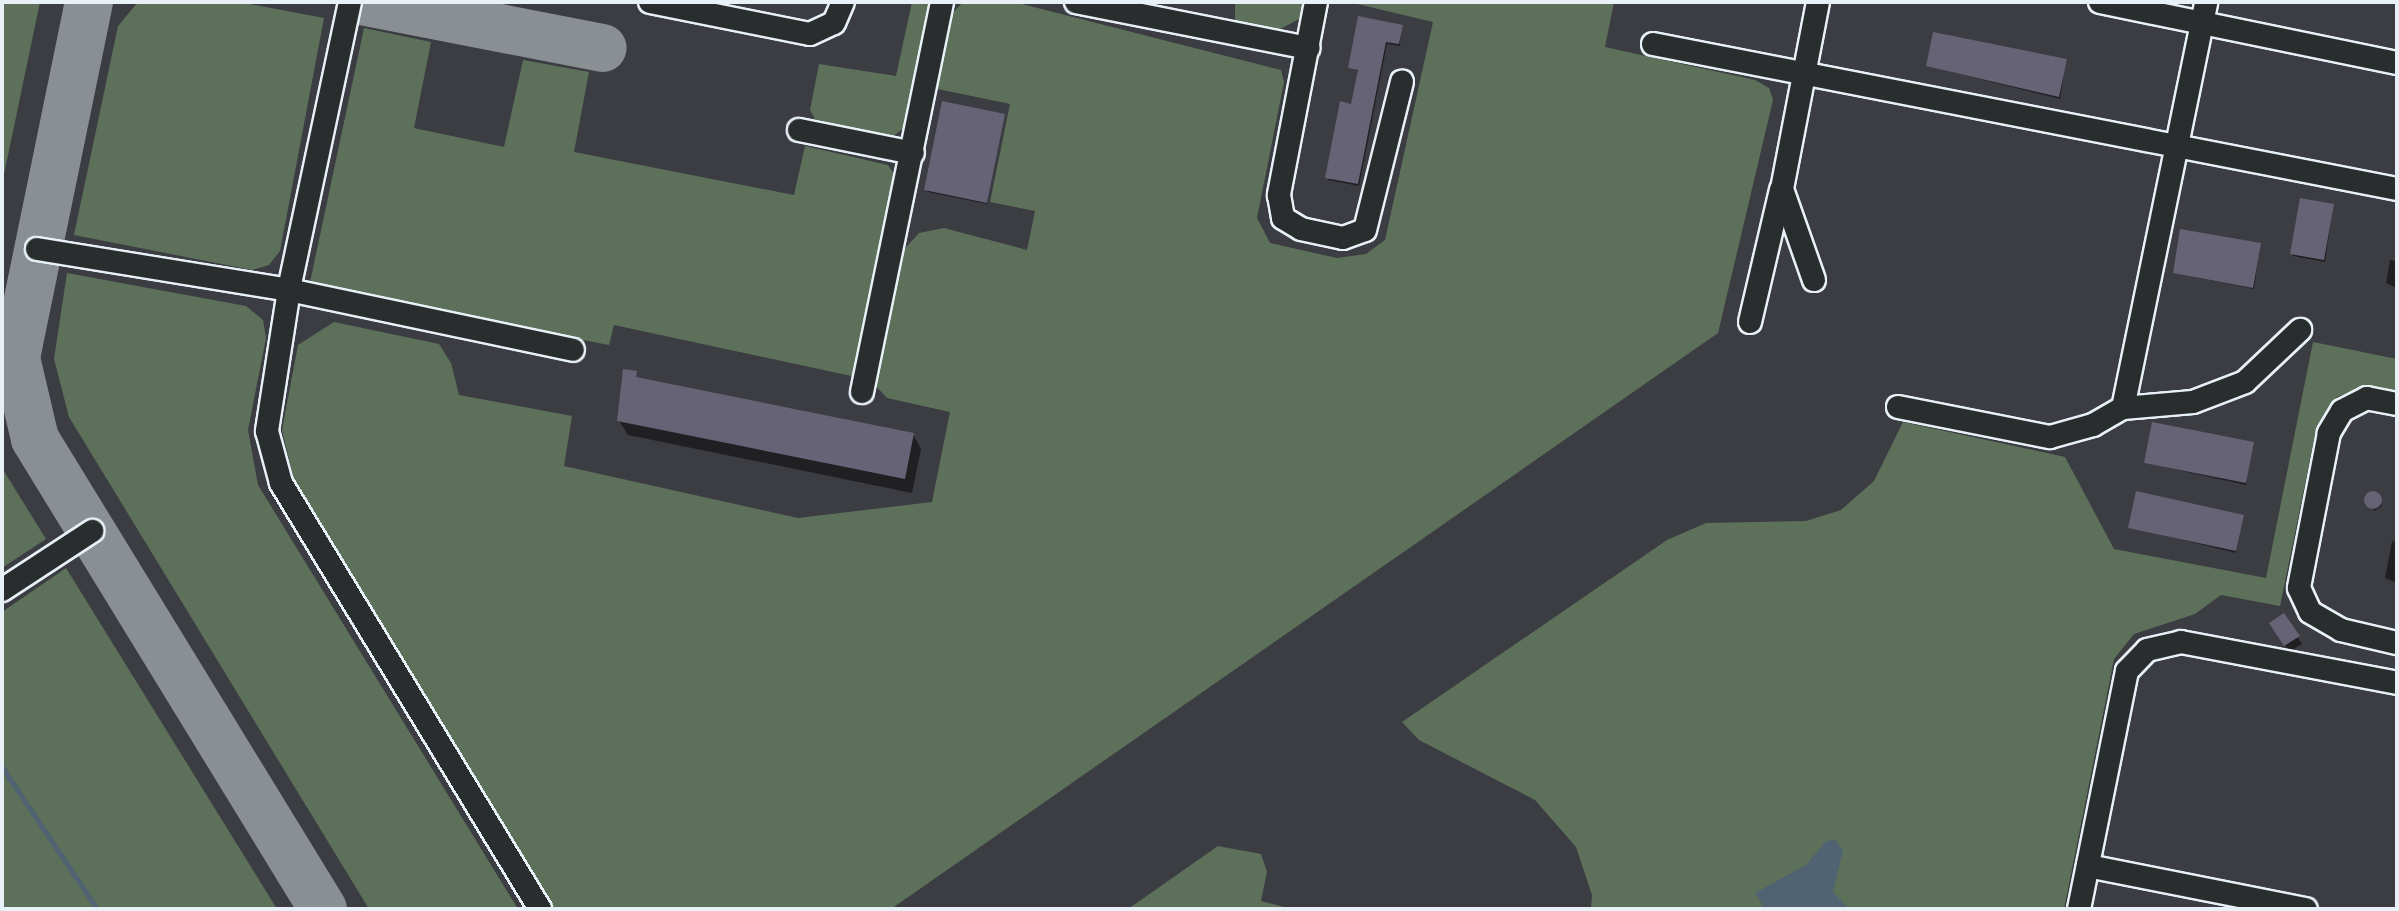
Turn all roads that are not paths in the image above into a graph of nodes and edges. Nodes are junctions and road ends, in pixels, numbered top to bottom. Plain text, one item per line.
1 (350, 2) edge
2 (650, 2) edge
3 (843, 2) edge
4 (942, 2) edge
5 (1076, 2) edge
6 (1316, 2) edge
7 (1818, 2) edge
8 (2100, 2) edge
9 (2204, 12) edge
10 (1653, 44) dead end
11 (1308, 48) junction
12 (2397, 63) edge
13 (1805, 75) junction
14 (1402, 82) dead end
15 (799, 130) dead end
16 (2177, 146) junction
17 (913, 153) junction
18 (1782, 189) junction
19 (2397, 189) edge
20 (37, 249) dead end
21 (1814, 280) dead end
22 (289, 290) junction
23 (1750, 322) dead end
24 (2300, 330) dead end
25 (573, 350) dead end
26 (862, 392) dead end
27 (2397, 404) edge
28 (1898, 407) dead end
29 (2123, 408) junction
30 (92, 531) dead end
31 (2, 590) edge
32 (2397, 643) edge
33 (2397, 683) edge
34 (2088, 866) junction
35 (540, 909) edge
36 (2079, 909) edge
37 (2306, 909) edge

1 - 22 lane
2 - 3 lane
4 - 17 lane
5 - 11 lane
6 - 11 lane
7 - 13 lane
8 - 9 lane
9 - 12 lane
9 - 16 lane
10 - 13 lane
11 - 14 lane
13 - 16 lane
13 - 18 lane
15 - 17 lane
16 - 19 lane
16 - 29 lane
17 - 26 lane
18 - 21 lane
18 - 23 lane
20 - 22 lane
22 - 25 lane
22 - 35 lane
24 - 29 lane
27 - 32 lane
28 - 29 lane
30 - 31 lane
33 - 34 lane
34 - 36 lane
34 - 37 lane

